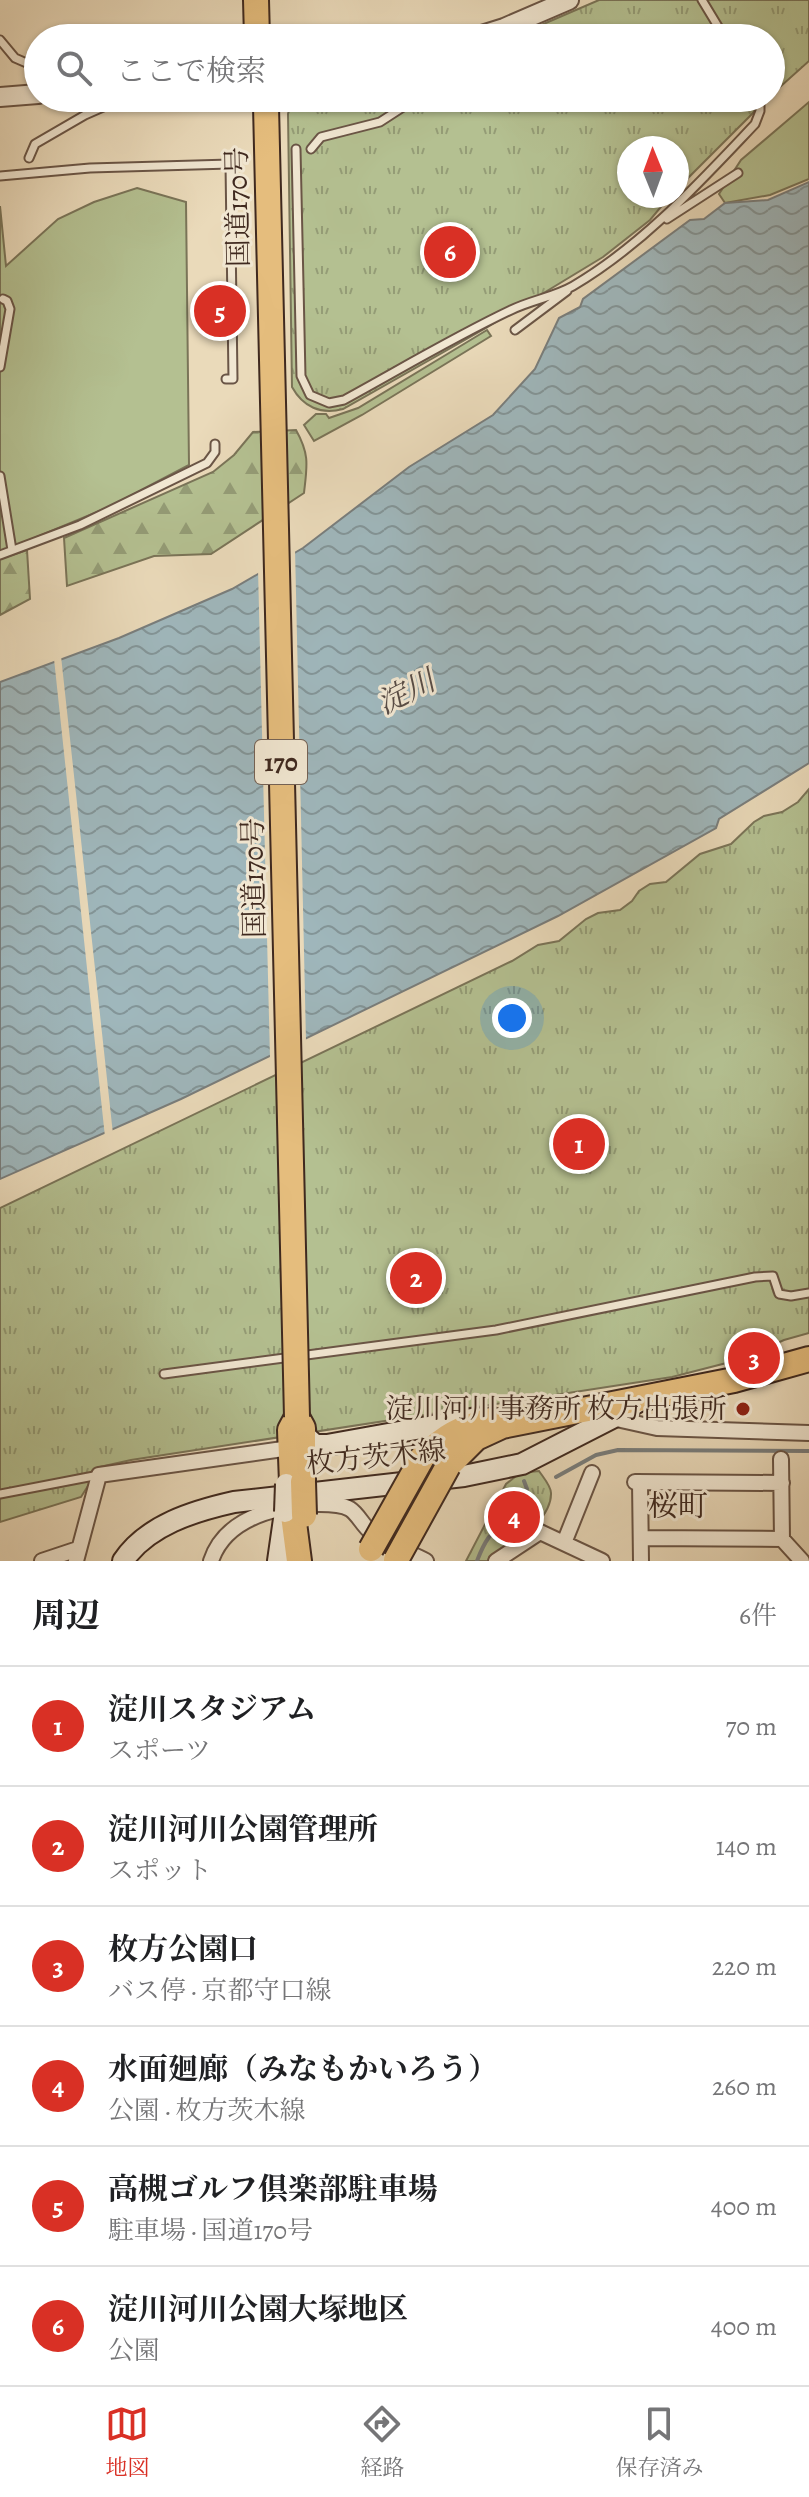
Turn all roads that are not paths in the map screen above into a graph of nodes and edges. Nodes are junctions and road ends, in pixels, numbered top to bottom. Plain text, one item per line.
1 (256, 0) edge
2 (271, 0) edge
3 (569, 0) edge
4 (702, 0) edge
5 (257, 24) edge
6 (271, 24) edge
7 (521, 24) edge
8 (717, 24) edge
9 (0, 40) edge
10 (24, 62) edge
11 (24, 95) edge
12 (0, 97) edge
13 (92, 112) edge
14 (266, 112) edge
15 (395, 112) edge
16 (760, 112) edge
17 (296, 149) dead end
18 (311, 149) dead end
19 (29, 158) dead end
20 (738, 173) dead end
21 (0, 176) edge
22 (651, 229) junction
23 (571, 287) junction
24 (3, 299) dead end
25 (515, 330) dead end
26 (0, 367) edge
27 (226, 379) dead end
28 (215, 444) dead end
29 (0, 476) edge
30 (12, 550) junction
31 (0, 555) edge
32 (809, 1293) edge
33 (809, 1359) edge
34 (164, 1374) dead end
35 (645, 1396) junction
36 (522, 1414) junction
37 (612, 1418) junction
38 (297, 1432) junction
39 (809, 1433) edge
40 (781, 1459) dead end
41 (592, 1473) dead end
42 (99, 1475) junction
43 (782, 1483) junction
44 (0, 1494) edge
45 (294, 1514) junction
46 (642, 1538) junction
47 (782, 1539) junction
48 (564, 1543) junction
49 (299, 1553) edge
50 (77, 1555) edge
51 (367, 1555) edge
52 (809, 1557) edge
53 (408, 1560) edge
54 (42, 1561) edge
55 (123, 1561) edge
56 (211, 1561) edge
57 (278, 1561) edge
58 (496, 1561) edge
59 (602, 1561) edge
60 (641, 1561) edge
61 (803, 1561) edge

1 - 5 main road
2 - 6 main road
3 - 7 street
4 - 8 lane
9 - 10 lane
11 - 12 street
13 - 19 lane
14 - 38 main road, 国道170号 / 170, bridge
15 - 18 lane
16 - 22 lane
17 - 23 lane
20 - 22 lane
21 - 27 lane
22 - 23 lane
23 - 25 lane
24 - 26 lane
28 - 30 lane
29 - 30 lane
30 - 31 lane
32 - 34 lane
33 - 35 main road
35 - 36 main road
35 - 37 main road, 枚方茨木線
35 - 53 main road, bridge
36 - 38 main road, 枚方茨木線
36 - 51 main road, bridge
37 - 39 street
37 - 55 main road, 枚方茨木線
38 - 42 street
38 - 45 main road, 国道170号 / 170, bridge
40 - 43 street
41 - 48 street
42 - 44 lane
42 - 50 street
43 - 46 street
43 - 47 street
45 - 49 main road, 国道170号 / 170
45 - 57 main road, 枚方茨木線
46 - 47 street
46 - 60 street
47 - 61 street
48 - 58 street
48 - 59 street
50 - 54 street
52 - 61 street
53 - 56 street

